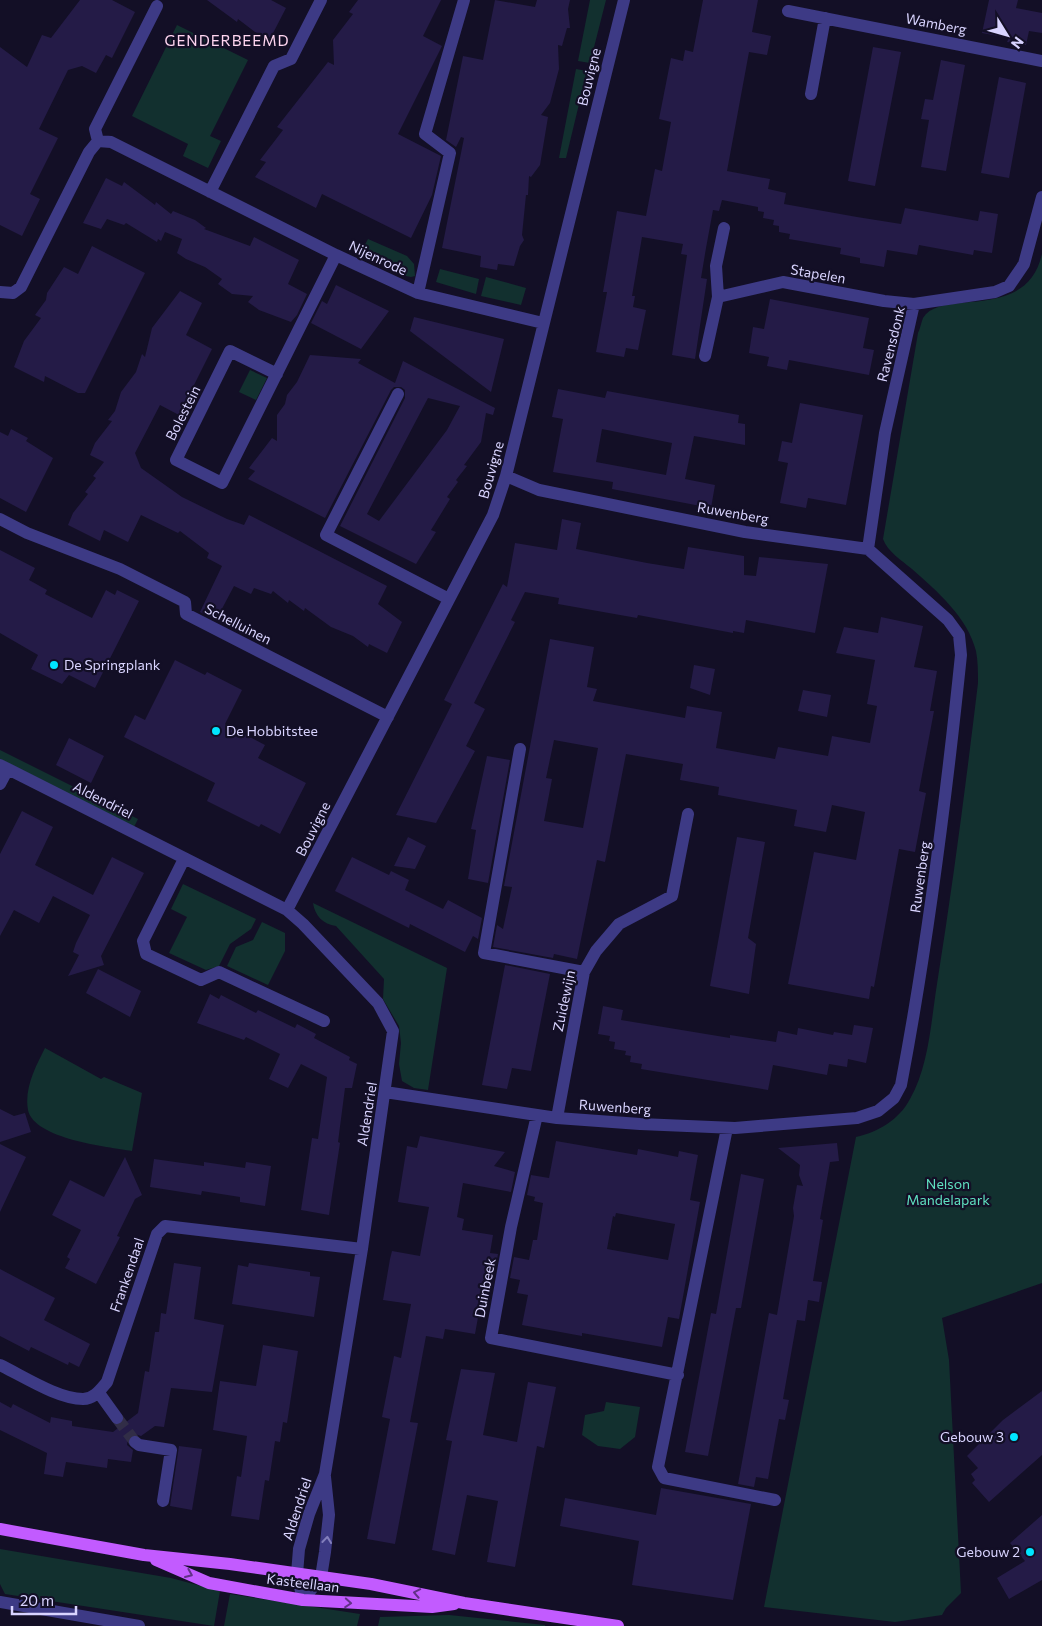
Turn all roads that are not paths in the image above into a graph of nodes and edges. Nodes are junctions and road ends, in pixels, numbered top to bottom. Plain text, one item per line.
1 (321, 0) edge
2 (464, 0) edge
3 (624, 0) edge
4 (157, 6) dead end
5 (788, 11) dead end
6 (825, 18) junction
7 (1042, 61) edge
8 (811, 94) dead end
9 (98, 141) junction
10 (210, 192) junction
11 (1042, 197) edge
12 (724, 228) dead end
13 (336, 255) junction
14 (0, 292) edge
15 (418, 293) junction
16 (718, 297) junction
17 (914, 304) junction
18 (543, 323) junction
19 (705, 356) dead end
20 (276, 374) junction
21 (398, 394) dead end
22 (506, 476) junction
23 (0, 519) edge
24 (868, 549) junction
25 (449, 599) junction
26 (388, 717) junction
27 (520, 749) dead end
28 (4, 767) edge
29 (0, 784) edge
30 (688, 814) dead end
31 (184, 859) junction
32 (287, 910) junction
33 (584, 972) junction
34 (324, 1021) dead end
35 (385, 1092) junction
36 (537, 1115) junction
37 (556, 1118) junction
38 (727, 1128) junction
39 (362, 1249) junction
40 (0, 1365) edge
41 (678, 1375) junction
42 (99, 1393) junction
43 (118, 1418) tunnel mouth
44 (135, 1442) tunnel mouth
45 (325, 1474) junction
46 (162, 1500) dead end
47 (775, 1500) dead end
48 (0, 1529) edge
49 (144, 1555) junction
50 (297, 1574) junction
51 (321, 1578) junction
52 (303, 1600) junction
53 (0, 1602) edge
54 (464, 1603) junction
55 (564, 1621) edge
56 (140, 1626) edge
57 (618, 1626) edge

1 - 10 street
2 - 15 street
3 - 18 street, Bouvigne
4 - 9 street
5 - 6 street, Wamberg
6 - 7 street, Wamberg
6 - 8 street
9 - 10 street, Nijenrode
9 - 14 street
10 - 13 street, Nijenrode
11 - 17 street, Ravensdonk
12 - 16 street
13 - 15 street, Nijenrode
13 - 20 street, Bolestein
15 - 18 street, Nijenrode
16 - 17 street, Stapelen
16 - 19 street
17 - 24 street, Ravensdonk
18 - 22 street, Bouvigne
20 - 20 street, Bolestein
21 - 25 street
22 - 24 street, Ruwenberg
22 - 25 street, Bouvigne
23 - 26 street, Schelluinen
24 - 38 street, Ruwenberg
25 - 26 street, Bouvigne
26 - 32 street, Bouvigne
27 - 33 street
28 - 29 street, Aldendriel
28 - 31 street, Aldendriel
30 - 33 street, Zuidewijn
31 - 32 street, Aldendriel
31 - 34 street
32 - 35 street, Aldendriel
33 - 37 street, Zuidewijn
35 - 36 street, Ruwenberg
35 - 39 street, Aldendriel
36 - 37 street, Ruwenberg
36 - 41 street, Duinbeek
37 - 38 street, Ruwenberg
38 - 41 street
39 - 42 street, Frankendaal
39 - 45 street, Aldendriel
40 - 42 street
41 - 47 street
42 - 43 street
44 - 46 street
45 - 50 street, Aldendriel
51 -> 45 street, Aldendriel
48 - 49 main road, Kasteellaan
49 - 50 main road, Kasteellaan
49 -> 52 main road, Kasteellaan
50 - 51 main road, Kasteellaan
50 - 52 street, Aldendriel
51 - 52 street
54 -> 51 main road, Kasteellaan
52 -> 54 main road, Kasteellaan
53 - 56 street
54 - 55 main road, Kasteellaan
55 - 57 main road, Kasteellaan

